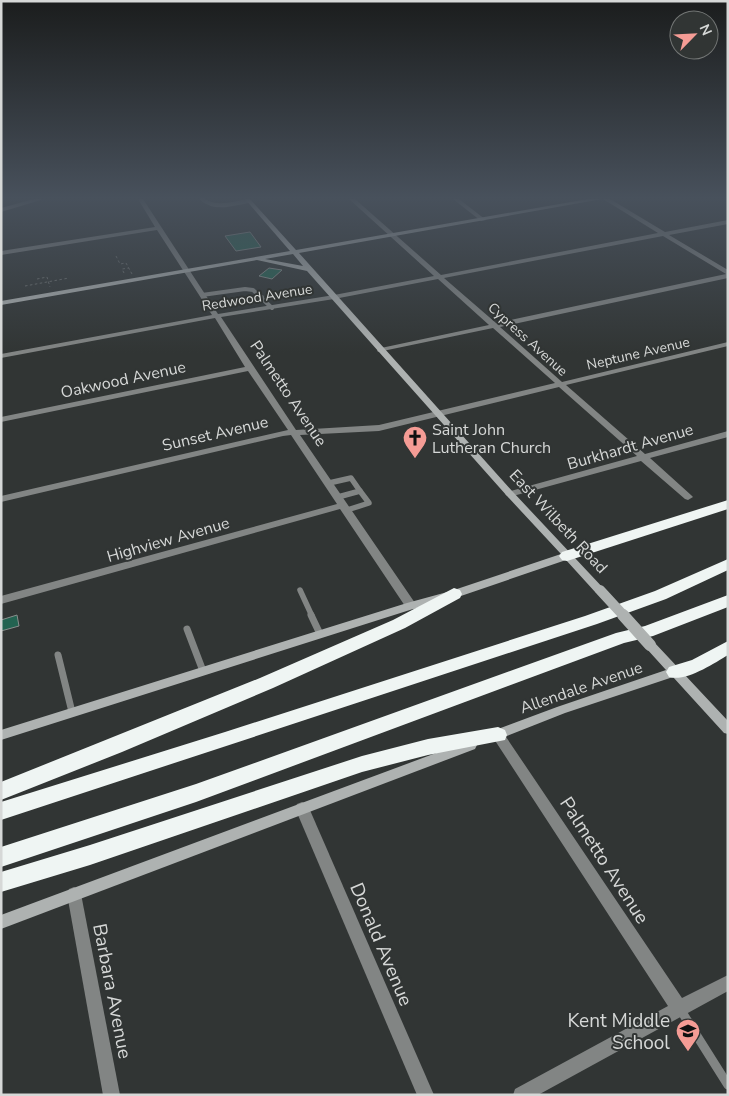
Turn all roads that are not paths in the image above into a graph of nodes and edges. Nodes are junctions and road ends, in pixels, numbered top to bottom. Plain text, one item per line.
1 (19, 250) edge
2 (172, 250) edge
3 (305, 250) edge
4 (409, 250) edge
5 (580, 250) edge
6 (690, 250) edge
7 (294, 252) junction
8 (1, 253) edge
9 (255, 259) junction
10 (309, 269) junction
11 (186, 271) junction
12 (728, 274) edge
13 (439, 277) junction
14 (202, 295) junction
15 (262, 297) junction
16 (334, 297) junction
17 (1, 303) edge
18 (208, 305) junction
19 (272, 308) junction
20 (216, 316) junction
21 (494, 326) junction
22 (728, 344) edge
23 (381, 350) junction
24 (1, 356) edge
25 (251, 368) junction
26 (559, 384) junction
27 (438, 414) junction
28 (1, 420) edge
29 (295, 432) junction
30 (728, 434) edge
31 (642, 456) junction
32 (328, 483) junction
33 (360, 491) junction
34 (510, 494) junction
35 (688, 497) dead end
36 (1, 499) edge
37 (343, 504) junction
38 (728, 504) edge
39 (567, 556) junction
40 (728, 564) edge
41 (300, 590) dead end
42 (454, 594) junction
43 (1, 600) edge
44 (728, 601) edge
45 (411, 606) junction
46 (187, 629) dead end
47 (320, 634) junction
48 (728, 648) edge
49 (58, 656) dead end
50 (203, 671) junction
51 (675, 672) junction
52 (72, 712) junction
53 (728, 729) edge
54 (498, 734) junction
55 (1, 735) edge
56 (1, 791) edge
57 (302, 808) junction
58 (1, 811) edge
59 (1, 857) edge
60 (1, 882) edge
61 (74, 894) junction
62 (1, 922) edge
63 (728, 984) edge
64 (678, 1007) junction
65 (728, 1085) edge
66 (112, 1095) edge
67 (426, 1095) edge
68 (521, 1095) edge

1 - 8 street
2 - 11 street, Palmetto Avenue
3 - 7 main road
4 - 13 street, Cypress Avenue
5 - 13 street, Redwood Avenue
6 - 12 street
7 - 9 main road
7 - 10 main road, East Wilbeth Road
9 - 10 main road
9 - 11 main road
10 - 16 main road, East Wilbeth Road
11 - 14 street, Palmetto Avenue
11 - 17 main road
12 - 21 street
13 - 16 street, Redwood Avenue
13 - 21 street, Cypress Avenue
14 - 15 lane
14 - 18 street, Palmetto Avenue
15 - 18 lane
15 - 19 lane
16 - 19 street, Redwood Avenue
16 - 23 main road, East Wilbeth Road
18 - 20 street, Palmetto Avenue
19 - 20 street, Redwood Avenue
20 - 24 street, Redwood Avenue
20 - 25 street, Palmetto Avenue
21 - 23 street
21 - 26 street, Cypress Avenue
22 - 26 street, Neptune Avenue
23 - 27 main road, East Wilbeth Road
25 - 28 street, Oakwood Avenue
25 - 29 street, Palmetto Avenue
26 - 27 street, Neptune Avenue
26 - 31 street, Cypress Avenue
27 - 29 street, Sunset Avenue
27 - 34 main road, East Wilbeth Road
29 - 32 street, Palmetto Avenue
29 - 36 street, Sunset Avenue
30 - 31 street, Burkhardt Avenue
31 - 34 street, Burkhardt Avenue
31 - 35 street, Cypress Avenue
32 - 33 lane
32 - 37 street, Palmetto Avenue
33 - 37 lane
33 - 37 lane
34 - 39 main road, East Wilbeth Road
37 - 43 street, Highview Avenue
37 - 45 street, Palmetto Avenue
38 - 39 highway
39 - 42 main road
39 - 51 main road, East Wilbeth Road, bridge
40 - 58 highway
41 - 47 lane
42 - 45 main road
42 - 56 highway
44 - 59 highway
45 - 47 main road
46 - 50 lane
47 - 50 main road
48 - 51 highway
49 - 52 lane
50 - 52 main road
51 - 53 main road, East Wilbeth Road
51 - 54 main road, Allendale Avenue
52 - 55 main road
54 - 57 main road, Allendale Avenue
54 - 60 highway
54 - 64 street, Palmetto Avenue
57 - 61 main road, Allendale Avenue
57 - 67 street, Donald Avenue
61 - 62 main road, Allendale Avenue
61 - 66 street, Barbara Avenue
63 - 64 street
64 - 65 lane
64 - 68 street

